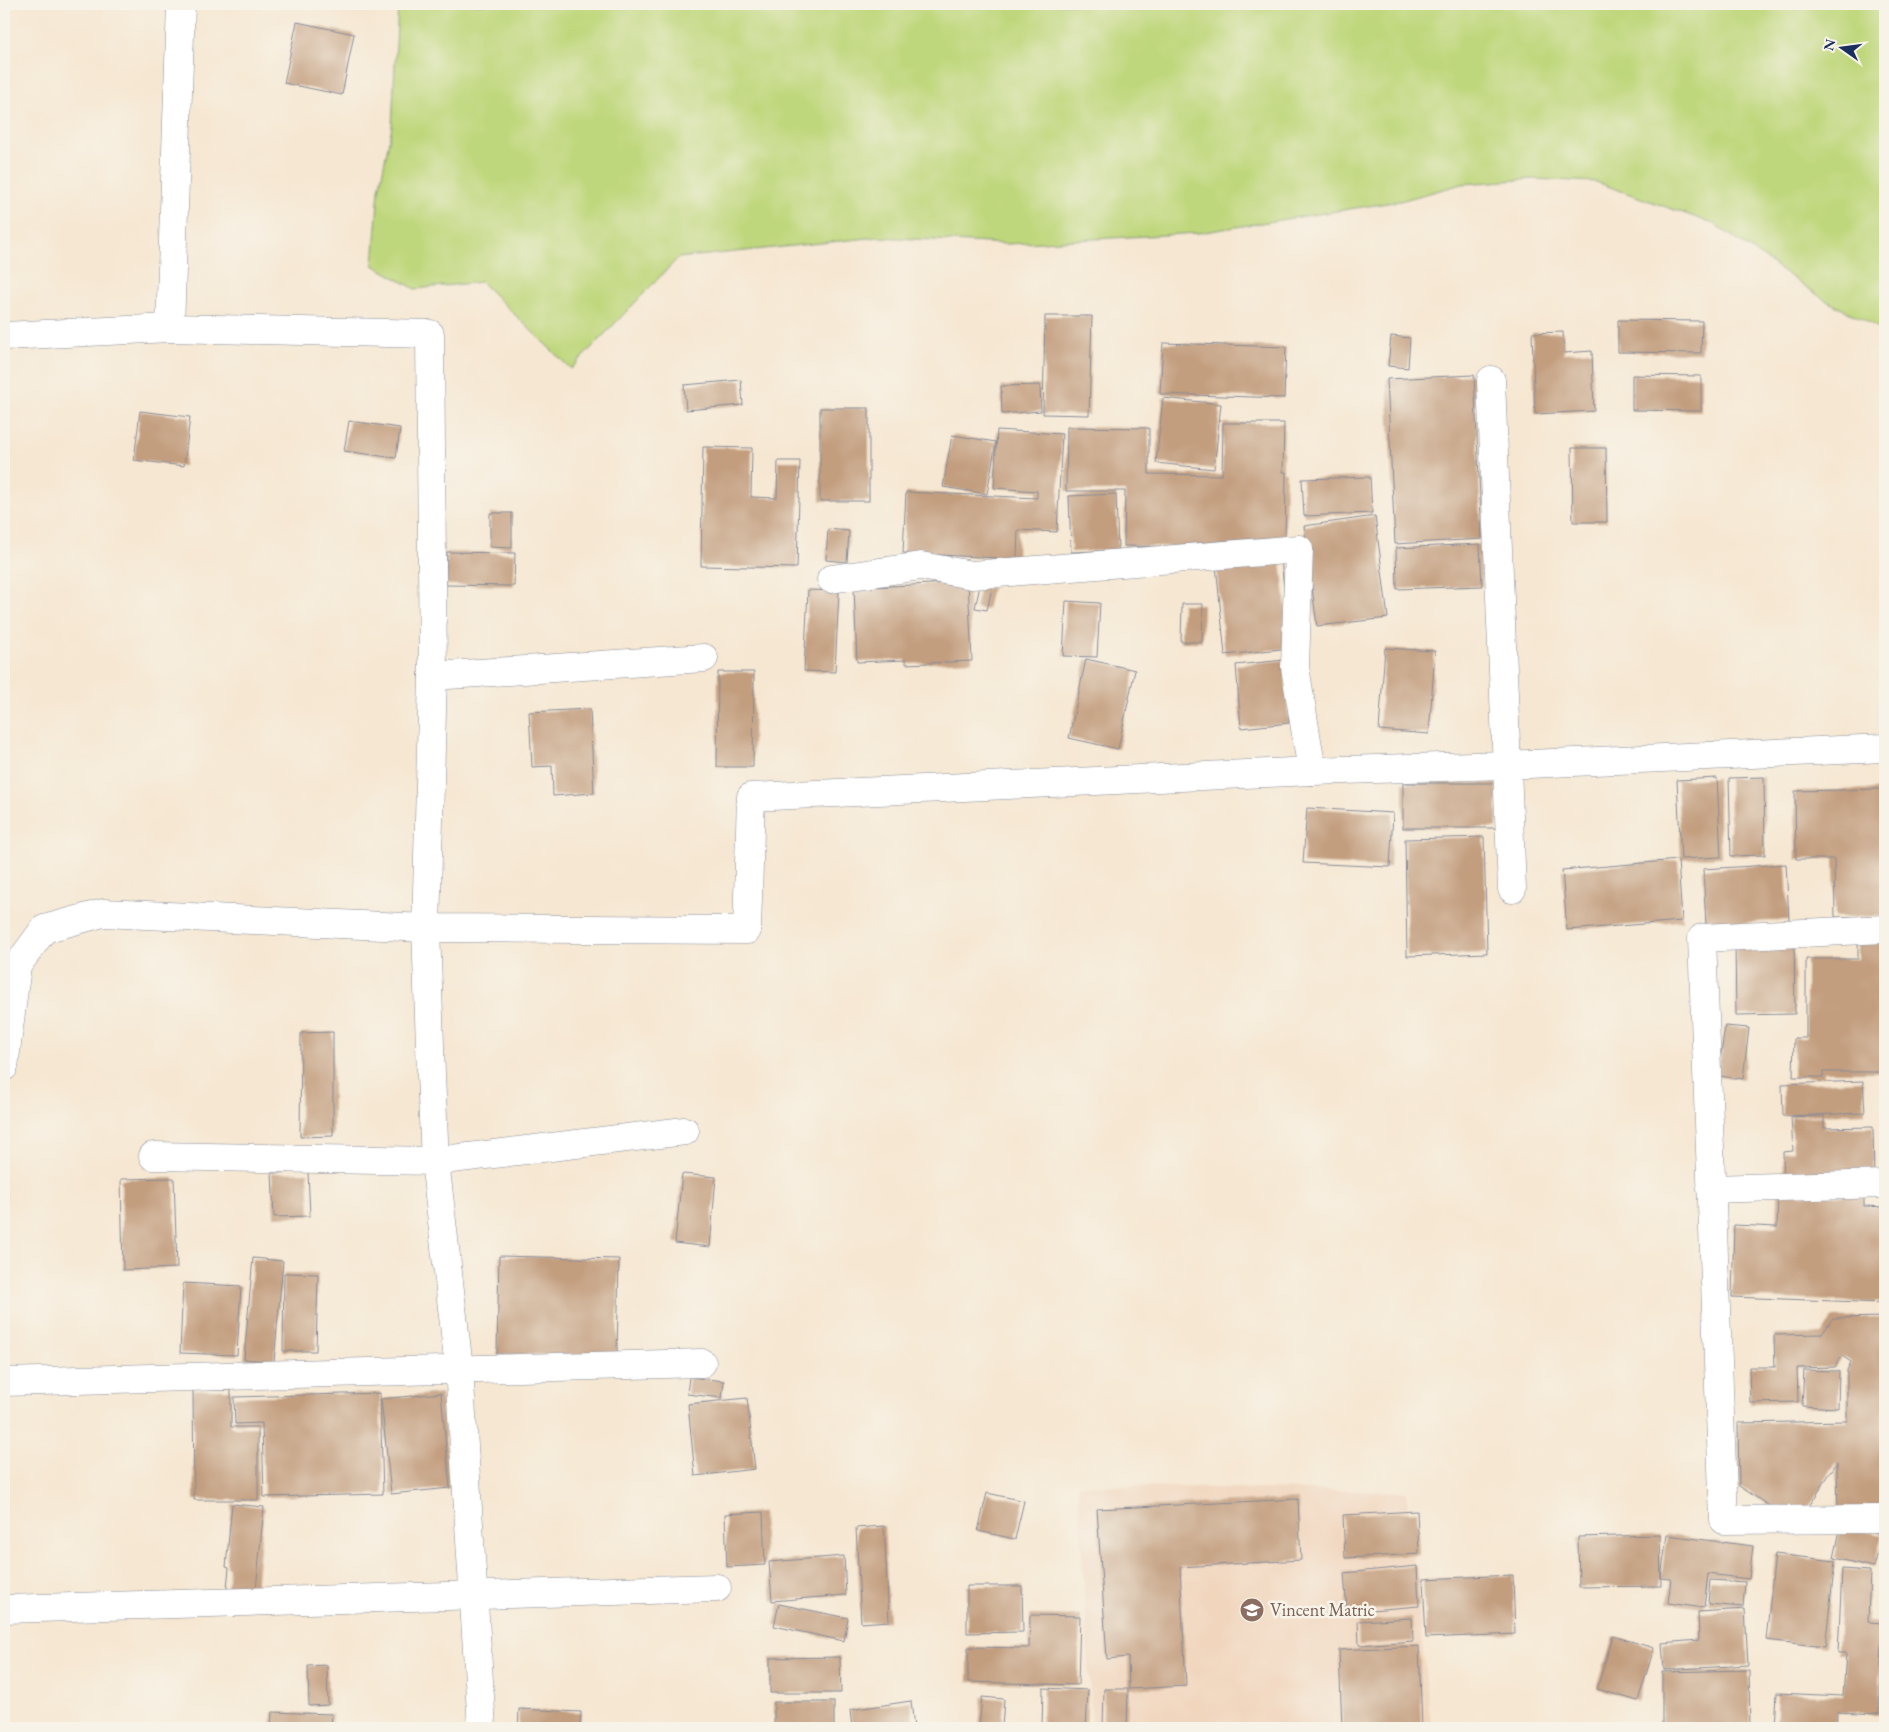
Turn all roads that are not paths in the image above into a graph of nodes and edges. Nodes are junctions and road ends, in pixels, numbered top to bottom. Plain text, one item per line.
1 (181, 4) edge
2 (170, 328) junction
3 (4, 336) edge
4 (1491, 380) dead end
5 (831, 578) dead end
6 (704, 658) dead end
7 (433, 676) junction
8 (1885, 748) edge
9 (1506, 765) junction
10 (1312, 771) junction
11 (1512, 889) dead end
12 (426, 928) junction
13 (1885, 928) edge
14 (4, 1067) edge
15 (685, 1131) dead end
16 (153, 1156) dead end
17 (435, 1161) junction
18 (1885, 1184) edge
19 (1711, 1189) junction
20 (702, 1363) dead end
21 (459, 1368) junction
22 (4, 1382) edge
23 (1885, 1519) edge
24 (716, 1588) dead end
25 (473, 1596) junction
26 (4, 1609) edge
27 (482, 1728) edge

1 - 2 street
2 - 3 street
2 - 7 street
4 - 9 street
5 - 10 street
6 - 7 street
7 - 12 street
8 - 9 street
9 - 10 street
9 - 11 street
10 - 12 street
12 - 14 street
12 - 17 street
13 - 19 street
15 - 17 street
16 - 17 street
17 - 21 street
18 - 19 street
19 - 23 street
20 - 21 street
21 - 22 street
21 - 25 street
24 - 25 street
25 - 26 street
25 - 27 street

